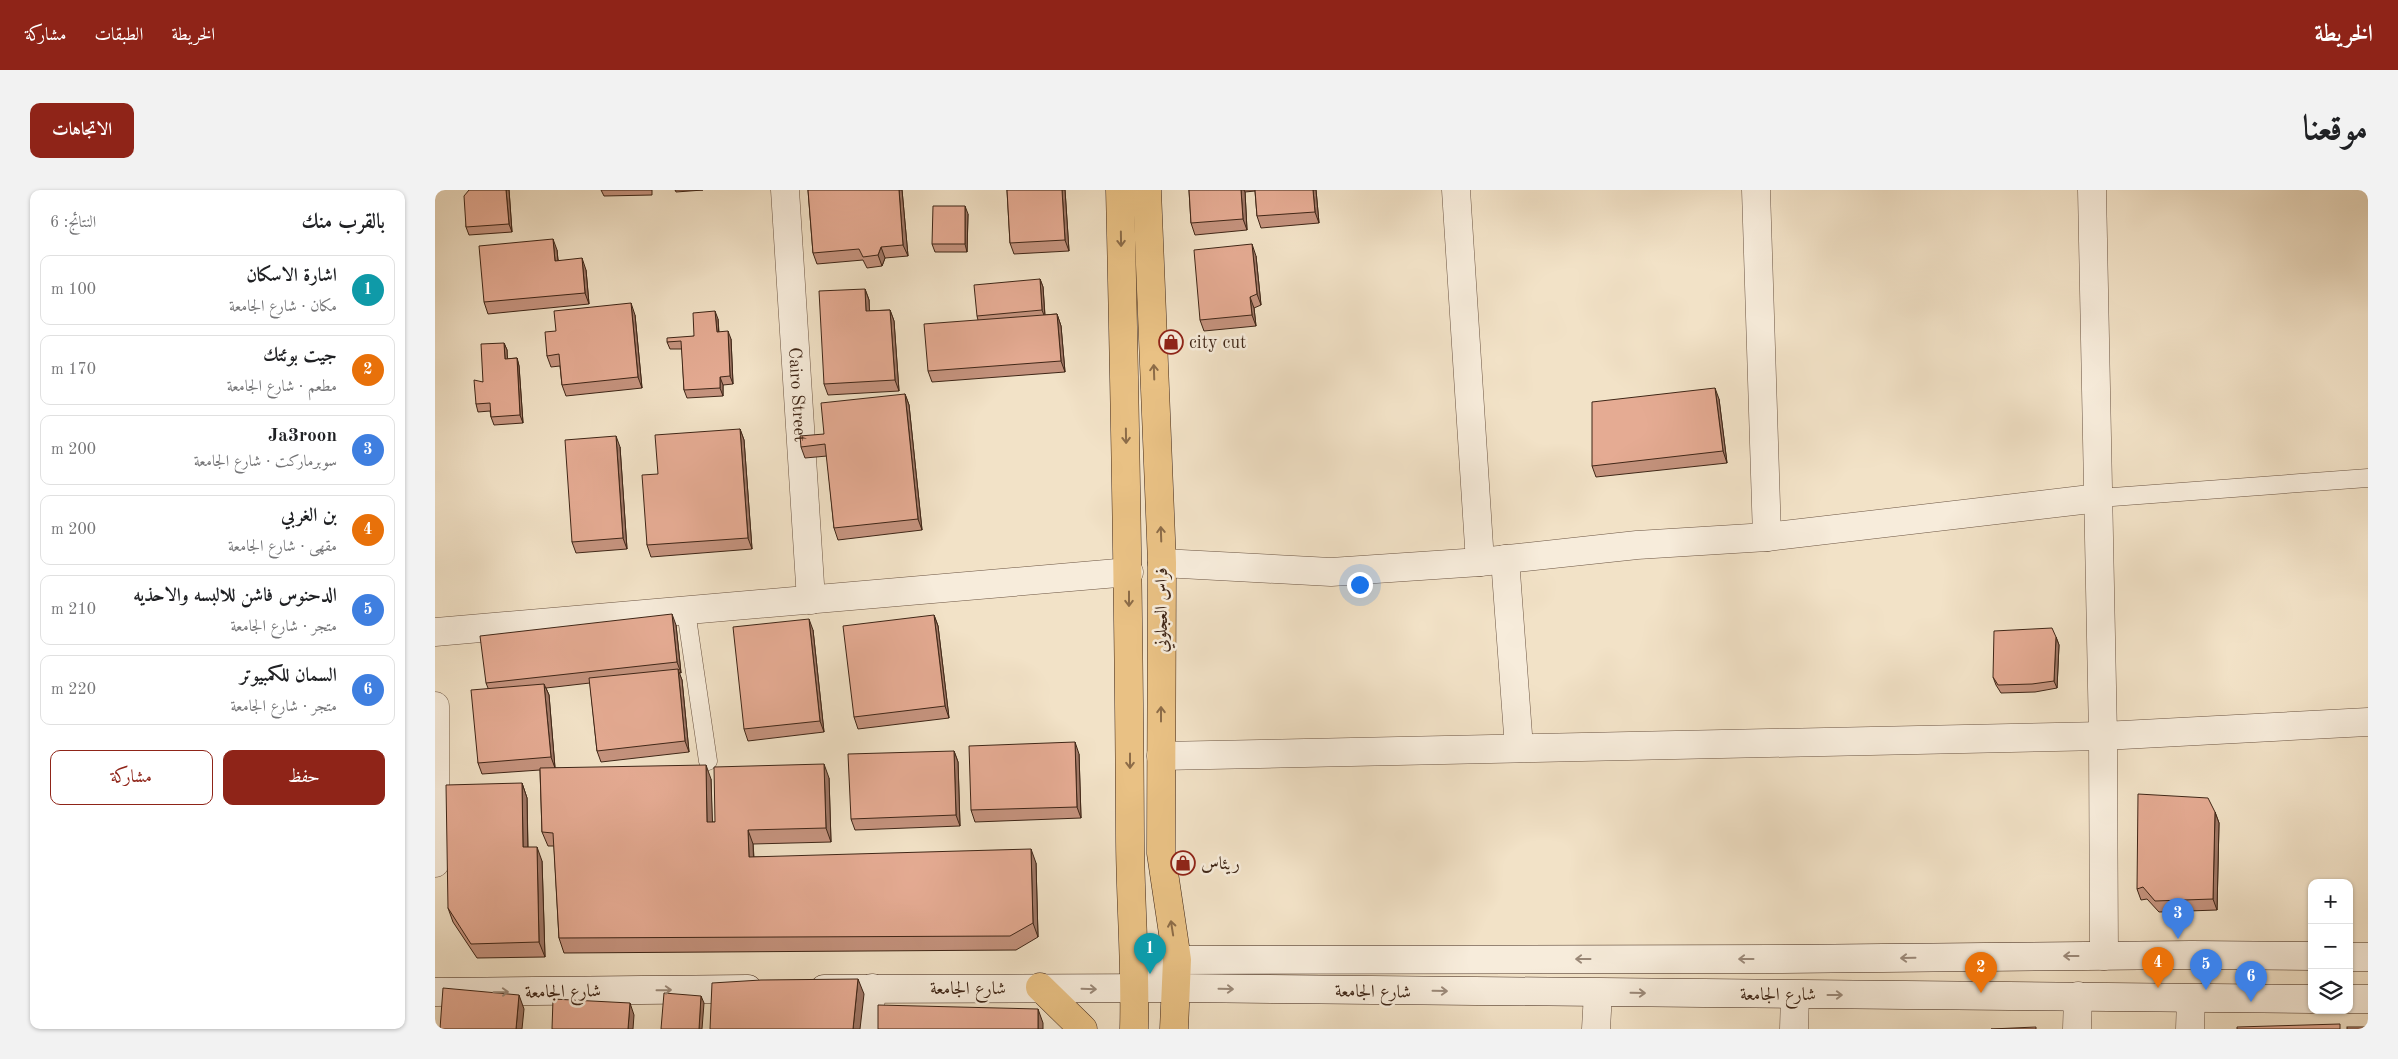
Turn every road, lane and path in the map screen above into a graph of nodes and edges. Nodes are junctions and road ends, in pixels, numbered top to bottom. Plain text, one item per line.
1 (785, 190) edge
2 (1120, 190) edge
3 (1147, 190) edge
4 (1456, 190) edge
5 (1756, 190) edge
6 (2092, 190) edge
7 (2368, 478) edge
8 (2099, 498) junction
9 (1767, 537) junction
10 (1492, 561) junction
11 (1162, 563) junction
12 (1129, 572) junction
13 (811, 600) junction
14 (686, 611) junction
15 (435, 632) edge
16 (435, 706) edge
17 (2368, 722) edge
18 (2103, 736) junction
19 (1519, 748) junction
20 (1161, 756) junction
21 (708, 761) dead end
22 (435, 832) edge
23 (435, 863) edge
24 (2104, 956) junction
25 (2308, 956) edge
26 (2353, 957) edge
27 (2368, 957) edge
28 (1177, 960) junction
29 (1135, 977) junction
30 (1040, 987) junction
31 (872, 988) junction
32 (1177, 988) junction
33 (773, 989) edge
34 (802, 989) edge
35 (435, 992) edge
36 (1598, 993) junction
37 (1795, 995) junction
38 (2078, 996) junction
39 (2191, 999) junction
40 (2308, 999) edge
41 (2353, 999) edge
42 (2368, 999) edge
43 (868, 1029) edge
44 (1083, 1029) edge
45 (1134, 1029) edge
46 (1174, 1029) edge
47 (1596, 1029) edge
48 (1794, 1029) edge
49 (2077, 1029) edge
50 (2191, 1029) edge

1 - 13 street, Cairo Street
2 -> 12 main road, فراس العجلوني
11 -> 3 main road, فراس العجلوني
4 - 10 street
5 - 9 street
6 - 8 street
7 - 8 lane
8 - 9 street
8 - 18 street
9 - 10 street
10 - 11 street
10 - 19 street
20 -> 11 main road, فراس العجلوني
12 - 13 street
12 -> 29 main road, فراس العجلوني
13 - 14 street
14 - 15 street
14 - 21 lane
16 - 22 street
17 - 18 street
18 - 19 street
18 - 24 street
19 - 20 street
28 -> 20 main road, فراس العجلوني
22 - 23 street
24 - 25 street, شارع الجامعة
24 -> 28 street, شارع الجامعة
26 - 27 street
28 - 29 street, شارع الجامعة
28 - 32 main road, فراس العجلوني
30 -> 29 street, شارع الجامعة
29 - 32 street, شارع الجامعة
29 - 45 main road, فراس العجلوني
30 - 31 street, شارع الجامعة
30 - 44 main road
31 - 34 street, شارع الجامعة
31 - 43 street
32 -> 36 street, شارع الجامعة
32 - 46 main road, فراس العجلوني
35 -> 33 street, شارع الجامعة
36 -> 37 street, شارع الجامعة
36 - 47 street
37 -> 38 street, شارع الجامعة
37 - 48 street
38 - 39 street, شارع الجامعة
38 - 49 street
39 - 40 street, شارع الجامعة
39 - 50 street
41 - 42 street

